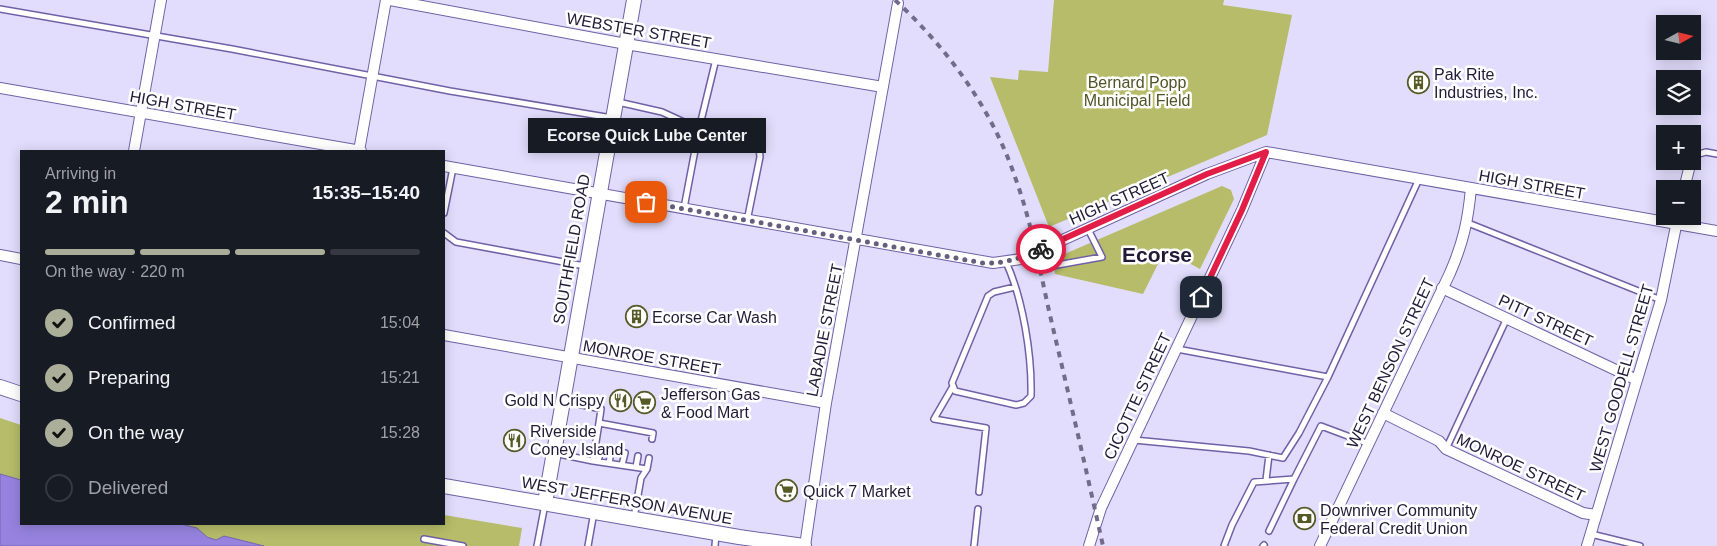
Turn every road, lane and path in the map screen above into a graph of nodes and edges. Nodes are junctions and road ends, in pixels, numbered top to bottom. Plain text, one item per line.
1 (161, 0) edge
2 (386, 0) edge
3 (390, 0) edge
4 (634, 0) edge
5 (898, 3) dead end
6 (0, 9) edge
7 (155, 35) junction
8 (626, 44) junction
9 (716, 59) junction
10 (372, 76) junction
11 (883, 87) junction
12 (0, 88) edge
13 (615, 102) junction
14 (141, 113) junction
15 (612, 118) junction
16 (699, 130) junction
17 (134, 150) edge
18 (354, 150) edge
19 (360, 150) edge
20 (1266, 152) junction
21 (1701, 153) edge
22 (1717, 154) edge
23 (448, 167) edge
24 (1419, 179) junction
25 (1471, 188) junction
26 (599, 194) junction
27 (445, 202) edge
28 (684, 209) junction
29 (1656, 217) edge
30 (747, 221) junction
31 (1468, 222) junction
32 (1676, 225) edge
33 (1694, 225) edge
34 (1087, 228) junction
35 (1717, 232) edge
36 (445, 236) edge
37 (857, 241) junction
38 (1040, 250) junction
39 (0, 255) edge
40 (20, 259) edge
41 (1006, 262) junction
42 (586, 266) junction
43 (1015, 287) junction
44 (1442, 288) junction
45 (1661, 300) junction
46 (1506, 318) junction
47 (445, 335) edge
48 (1176, 349) junction
49 (570, 358) junction
50 (1328, 377) junction
51 (1637, 380) junction
52 (0, 387) edge
53 (952, 388) junction
54 (20, 394) edge
55 (563, 401) junction
56 (826, 403) junction
57 (1383, 413) junction
58 (602, 424) junction
59 (616, 426) junction
60 (629, 428) junction
61 (604, 431) dead end
62 (642, 431) junction
63 (615, 433) dead end
64 (627, 435) dead end
65 (641, 438) dead end
66 (652, 440) dead end
67 (1133, 440) junction
68 (1369, 444) junction
69 (1446, 449) junction
70 (601, 450) dead end
71 (612, 452) dead end
72 (554, 453) junction
73 (624, 453) dead end
74 (1269, 455) junction
75 (638, 456) dead end
76 (649, 458) dead end
77 (596, 461) junction
78 (609, 463) junction
79 (622, 465) junction
80 (636, 467) junction
81 (647, 469) junction
82 (1294, 479) junction
83 (1266, 480) junction
84 (445, 486) edge
85 (980, 492) dead end
86 (545, 504) junction
87 (978, 509) dead end
88 (594, 511) junction
89 (1596, 515) junction
90 (634, 519) junction
91 (1269, 531) dead end
92 (1590, 534) junction
93 (424, 539) dead end
94 (716, 540) edge
95 (463, 546) edge
96 (537, 546) edge
97 (588, 546) edge
98 (804, 546) edge
99 (974, 546) edge
100 (1089, 546) edge
101 (1224, 546) edge
102 (1320, 546) edge
103 (1587, 546) edge
104 (1640, 546) edge

1 - 7 street
2 - 10 street
3 - 8 street, WEBSTER STREET
4 - 8 main road, SOUTHFIELD ROAD
5 - 11 street, LABADIE STREET
6 - 7 lane
7 - 10 lane
7 - 14 street
8 - 9 street, WEBSTER STREET
8 - 13 main road, SOUTHFIELD ROAD
9 - 11 street, WEBSTER STREET
9 - 16 lane
10 - 15 lane
10 - 19 street
11 - 37 street, LABADIE STREET
12 - 14 street, HIGH STREET
13 - 15 main road, SOUTHFIELD ROAD
13 - 16 lane
14 - 17 street
14 - 18 street, HIGH STREET
15 - 26 main road, SOUTHFIELD ROAD
16 - 28 lane
16 - 30 lane
20 - 24 street, HIGH STREET
20 - 34 street, HIGH STREET
20 - 48 street, CICOTTE STREET
21 - 22 lane
23 - 26 street, HIGH STREET
23 - 27 lane
24 - 25 street, HIGH STREET
24 - 50 lane
25 - 29 street, HIGH STREET
25 - 31 street, WEST BENSON STREET
26 - 28 street, HIGH STREET
26 - 42 main road, SOUTHFIELD ROAD
28 - 30 street, HIGH STREET
30 - 37 street, HIGH STREET
31 - 44 street, WEST BENSON STREET
31 - 45 lane
32 - 45 street, WEST GOODELL STREET
33 - 35 street, HIGH STREET
34 - 38 street, HIGH STREET
34 - 38 lane
36 - 42 lane
37 - 41 street, HIGH STREET
37 - 56 street, LABADIE STREET
38 - 41 street, HIGH STREET
39 - 40 street
41 - 43 lane
42 - 49 main road, SOUTHFIELD ROAD
43 - 53 lane
43 - 53 lane
44 - 46 street, PITT STREET
44 - 57 street, WEST BENSON STREET
45 - 51 street, WEST GOODELL STREET
46 - 51 street, PITT STREET
46 - 69 lane
47 - 49 street, MONROE STREET
48 - 50 lane
48 - 67 street, CICOTTE STREET
49 - 55 main road, SOUTHFIELD ROAD
49 - 56 street, MONROE STREET
50 - 74 lane
51 - 89 street, WEST GOODELL STREET
52 - 54 main road
53 - 85 lane
55 - 58 lane
55 - 72 main road, SOUTHFIELD ROAD
56 - 98 street, LABADIE STREET
57 - 68 street, WEST BENSON STREET
57 - 69 street, MONROE STREET
58 - 59 lane
58 - 61 lane
58 - 77 lane
59 - 60 lane
59 - 63 lane
60 - 62 lane
60 - 64 lane
62 - 65 lane
62 - 66 lane
67 - 74 lane
67 - 100 street, CICOTTE STREET
68 - 82 lane
68 - 102 street, WEST BENSON STREET
69 - 89 street, MONROE STREET
70 - 77 lane
71 - 78 lane
72 - 77 lane
72 - 86 main road, SOUTHFIELD ROAD
73 - 79 lane
74 - 83 lane
75 - 80 lane
76 - 81 lane
77 - 78 lane
78 - 79 lane
79 - 80 lane
80 - 81 lane
81 - 90 lane
82 - 83 lane
82 - 91 lane
83 - 101 lane
84 - 86 main road, WEST JEFFERSON AVENUE
86 - 88 main road, WEST JEFFERSON AVENUE
86 - 96 lane
87 - 99 lane
88 - 90 main road, WEST JEFFERSON AVENUE
88 - 97 lane
89 - 92 street, WEST GOODELL STREET
90 - 94 main road, WEST JEFFERSON AVENUE
92 - 103 street, WEST GOODELL STREET
92 - 104 lane
93 - 95 lane
94 - 98 main road, WEST JEFFERSON AVENUE

